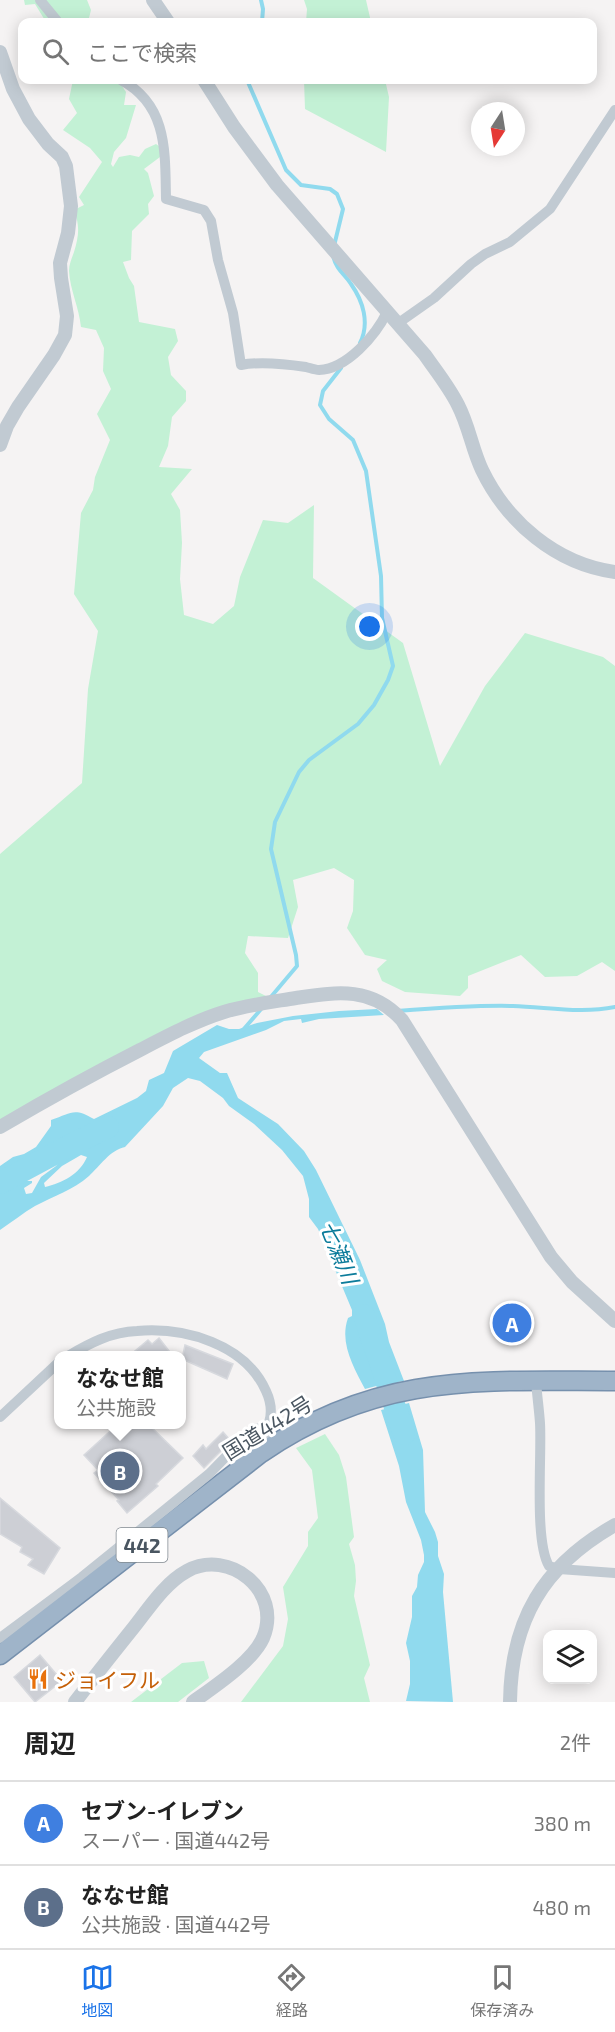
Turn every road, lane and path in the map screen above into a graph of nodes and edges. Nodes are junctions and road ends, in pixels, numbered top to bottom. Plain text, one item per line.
1 (40, 0) edge
2 (153, 0) edge
3 (55, 18) edge
4 (165, 18) edge
5 (0, 52) edge
6 (127, 84) edge
7 (207, 84) edge
8 (615, 110) edge
9 (387, 312) junction
10 (397, 324) junction
11 (0, 445) edge
12 (615, 572) edge
13 (0, 1127) edge
14 (615, 1321) edge
15 (77, 1351) edge
16 (54, 1367) edge
17 (536, 1381) junction
18 (615, 1381) edge
19 (0, 1417) edge
20 (275, 1437) junction
21 (615, 1525) edge
22 (559, 1569) junction
23 (615, 1573) edge
24 (0, 1638) edge
25 (0, 1655) edge
26 (75, 1702) edge
27 (193, 1702) edge
28 (510, 1702) edge

1 - 3 street
2 - 4 street
5 - 11 street
6 - 9 street
7 - 9 street
8 - 10 street
9 - 10 street
10 - 12 street
13 - 14 street
15 - 20 street
16 - 19 street
17 - 18 highway, 国道442号 / 442
17 - 20 highway, 国道442号 / 442
17 - 22 street
20 - 24 street
20 - 25 highway, 国道442号 / 442
21 - 22 street
22 - 23 street
22 - 28 street
26 - 27 street

